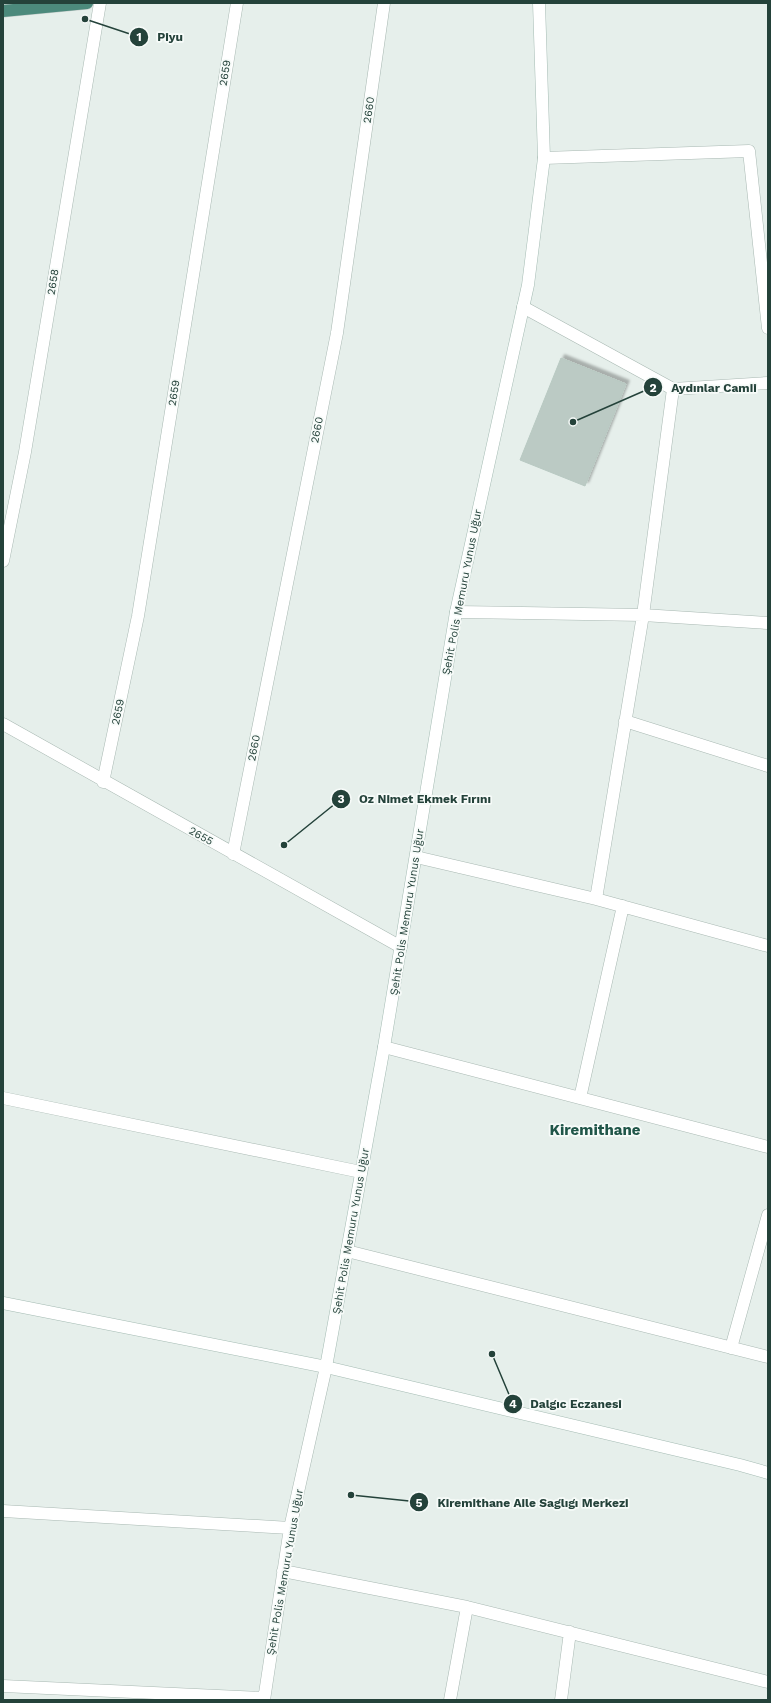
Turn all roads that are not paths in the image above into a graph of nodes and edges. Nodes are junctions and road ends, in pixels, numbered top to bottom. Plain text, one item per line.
1 (87, 3) edge
2 (100, 3) edge
3 (237, 3) edge
4 (384, 3) edge
5 (539, 3) edge
6 (3, 11) edge
7 (544, 158) junction
8 (523, 307) junction
9 (768, 328) edge
10 (768, 383) edge
11 (673, 389) junction
12 (3, 561) edge
13 (456, 612) junction
14 (643, 615) junction
15 (768, 623) edge
16 (625, 721) junction
17 (3, 724) edge
18 (768, 766) edge
19 (103, 782) junction
20 (233, 854) junction
21 (416, 857) junction
22 (596, 899) junction
23 (623, 906) junction
24 (768, 946) edge
25 (401, 948) junction
26 (384, 1047) junction
27 (3, 1098) edge
28 (580, 1098) junction
29 (768, 1147) edge
30 (361, 1172) junction
31 (768, 1215) edge
32 (347, 1251) junction
33 (3, 1303) edge
34 (731, 1348) junction
35 (768, 1357) edge
36 (326, 1367) junction
37 (768, 1473) edge
38 (3, 1511) edge
39 (290, 1528) junction
40 (283, 1571) junction
41 (467, 1607) junction
42 (570, 1632) junction
43 (768, 1682) edge
44 (3, 1686) edge
45 (264, 1699) edge
46 (450, 1700) edge
47 (561, 1700) edge

1 - 6 highway
2 - 12 street, 2658
3 - 19 street, 2659
4 - 20 street, 2660
5 - 7 street, Şehit Polis Memuru Yunus Uğur
7 - 8 street, Şehit Polis Memuru Yunus Uğur
7 - 9 street
8 - 11 street
8 - 13 street, Şehit Polis Memuru Yunus Uğur
10 - 11 street
11 - 14 street
13 - 14 street
13 - 21 street, Şehit Polis Memuru Yunus Uğur
14 - 15 street
14 - 16 street
16 - 18 street
16 - 22 street
17 - 19 street, 2655
19 - 20 street, 2655
20 - 25 street, 2655
21 - 22 street
21 - 25 street, Şehit Polis Memuru Yunus Uğur
22 - 23 street
23 - 24 street
23 - 28 street
25 - 26 street, Şehit Polis Memuru Yunus Uğur
26 - 28 street
26 - 30 street, Şehit Polis Memuru Yunus Uğur
27 - 30 street
28 - 29 street
30 - 32 street, Şehit Polis Memuru Yunus Uğur
31 - 34 street
32 - 34 street
32 - 36 street, Şehit Polis Memuru Yunus Uğur
33 - 36 street
34 - 35 street
36 - 37 street
36 - 39 street, Şehit Polis Memuru Yunus Uğur
38 - 39 street
39 - 40 street, Şehit Polis Memuru Yunus Uğur
40 - 41 street
40 - 45 street, Şehit Polis Memuru Yunus Uğur
41 - 42 street
41 - 46 street
42 - 43 street
42 - 47 street
44 - 45 street

